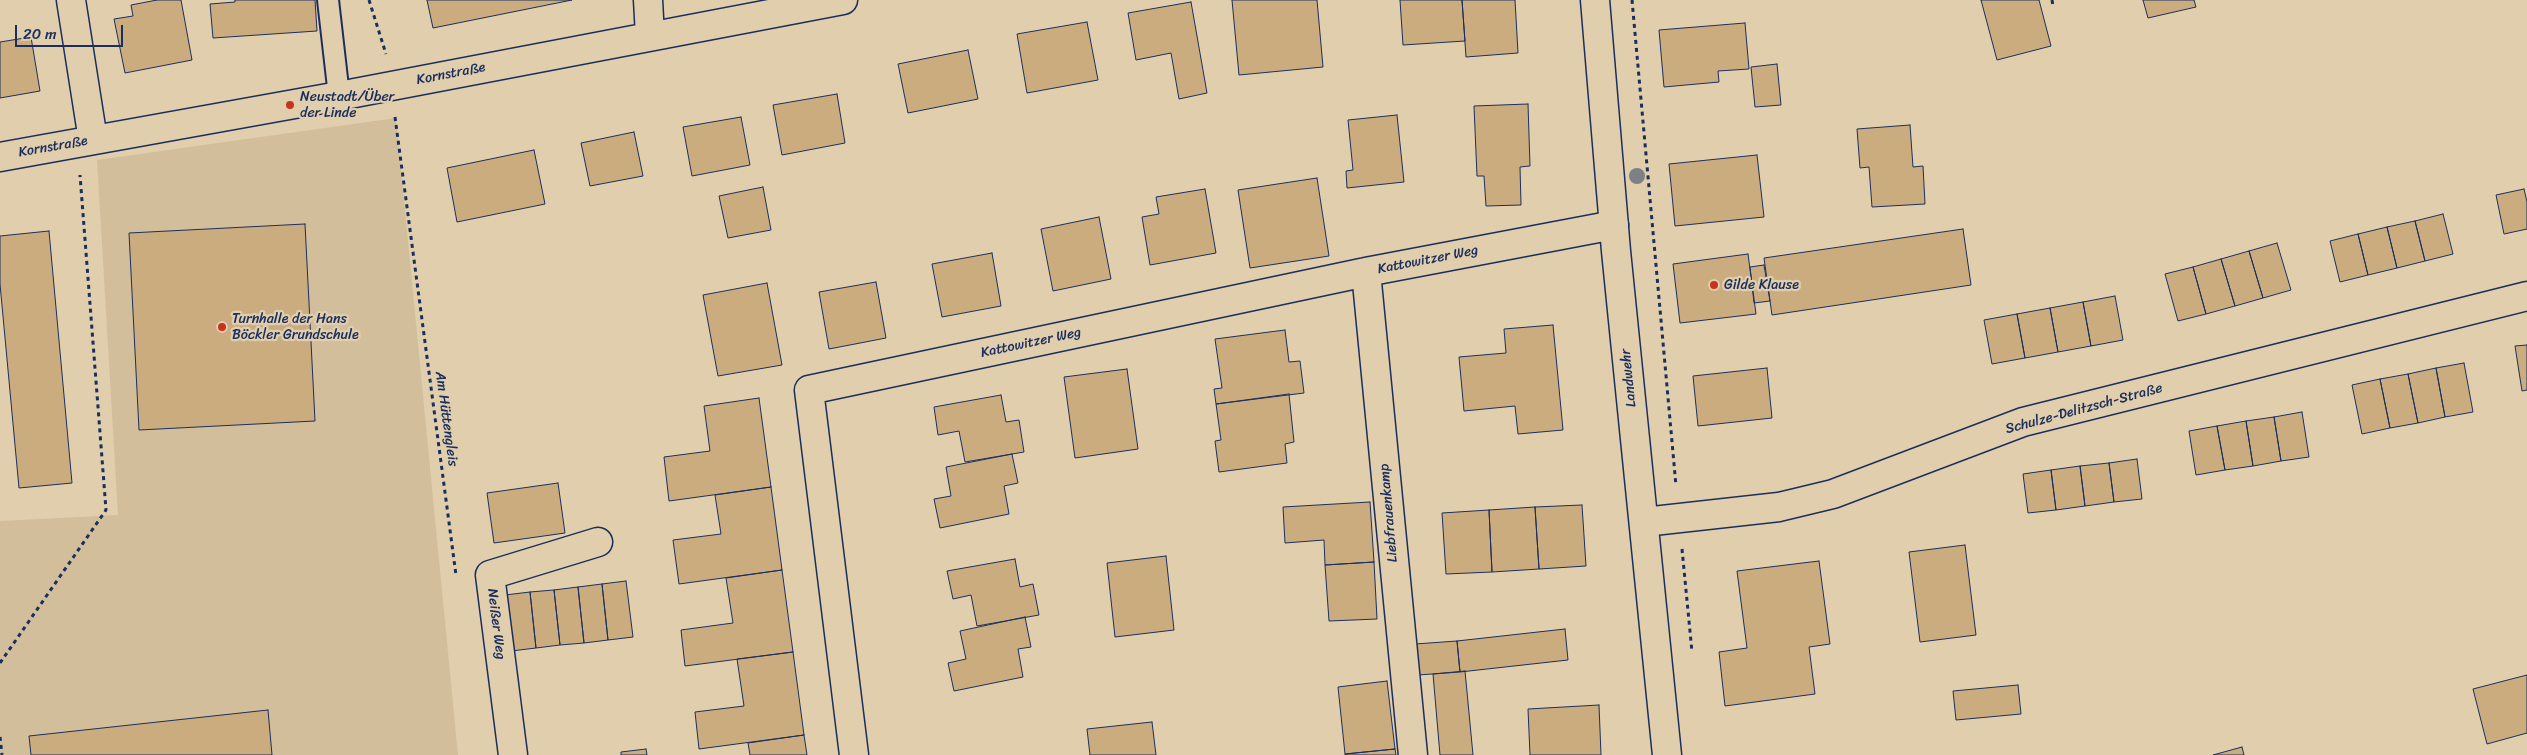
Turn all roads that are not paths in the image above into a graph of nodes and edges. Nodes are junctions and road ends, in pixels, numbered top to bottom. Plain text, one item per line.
1 (70, 0) edge
2 (328, 0) edge
3 (648, 0) edge
4 (843, 0) edge
5 (1595, 0) edge
6 (650, 36) junction
7 (340, 96) junction
8 (85, 141) junction
9 (0, 157) edge
10 (1614, 225) junction
11 (1366, 272) junction
12 (2527, 296) edge
13 (1644, 522) junction
14 (598, 542) dead end
15 (513, 755) edge
16 (854, 755) edge
17 (1413, 755) edge
18 (1666, 755) edge

1 - 8 street
2 - 7 lane
3 - 6 street
4 - 6 street, Kornstraße
5 - 10 street, Landwehr
6 - 7 street, Kornstraße
7 - 8 street, Kornstraße
8 - 9 street, Kornstraße
10 - 11 street, Kattowitzer Weg
10 - 13 street, Landwehr
11 - 16 street, Kattowitzer Weg
11 - 17 street, Liebfrauenkamp
12 - 13 street, Schulze-Delitzsch-Straße
13 - 18 street, Landwehr
14 - 15 street, Neißer Weg

